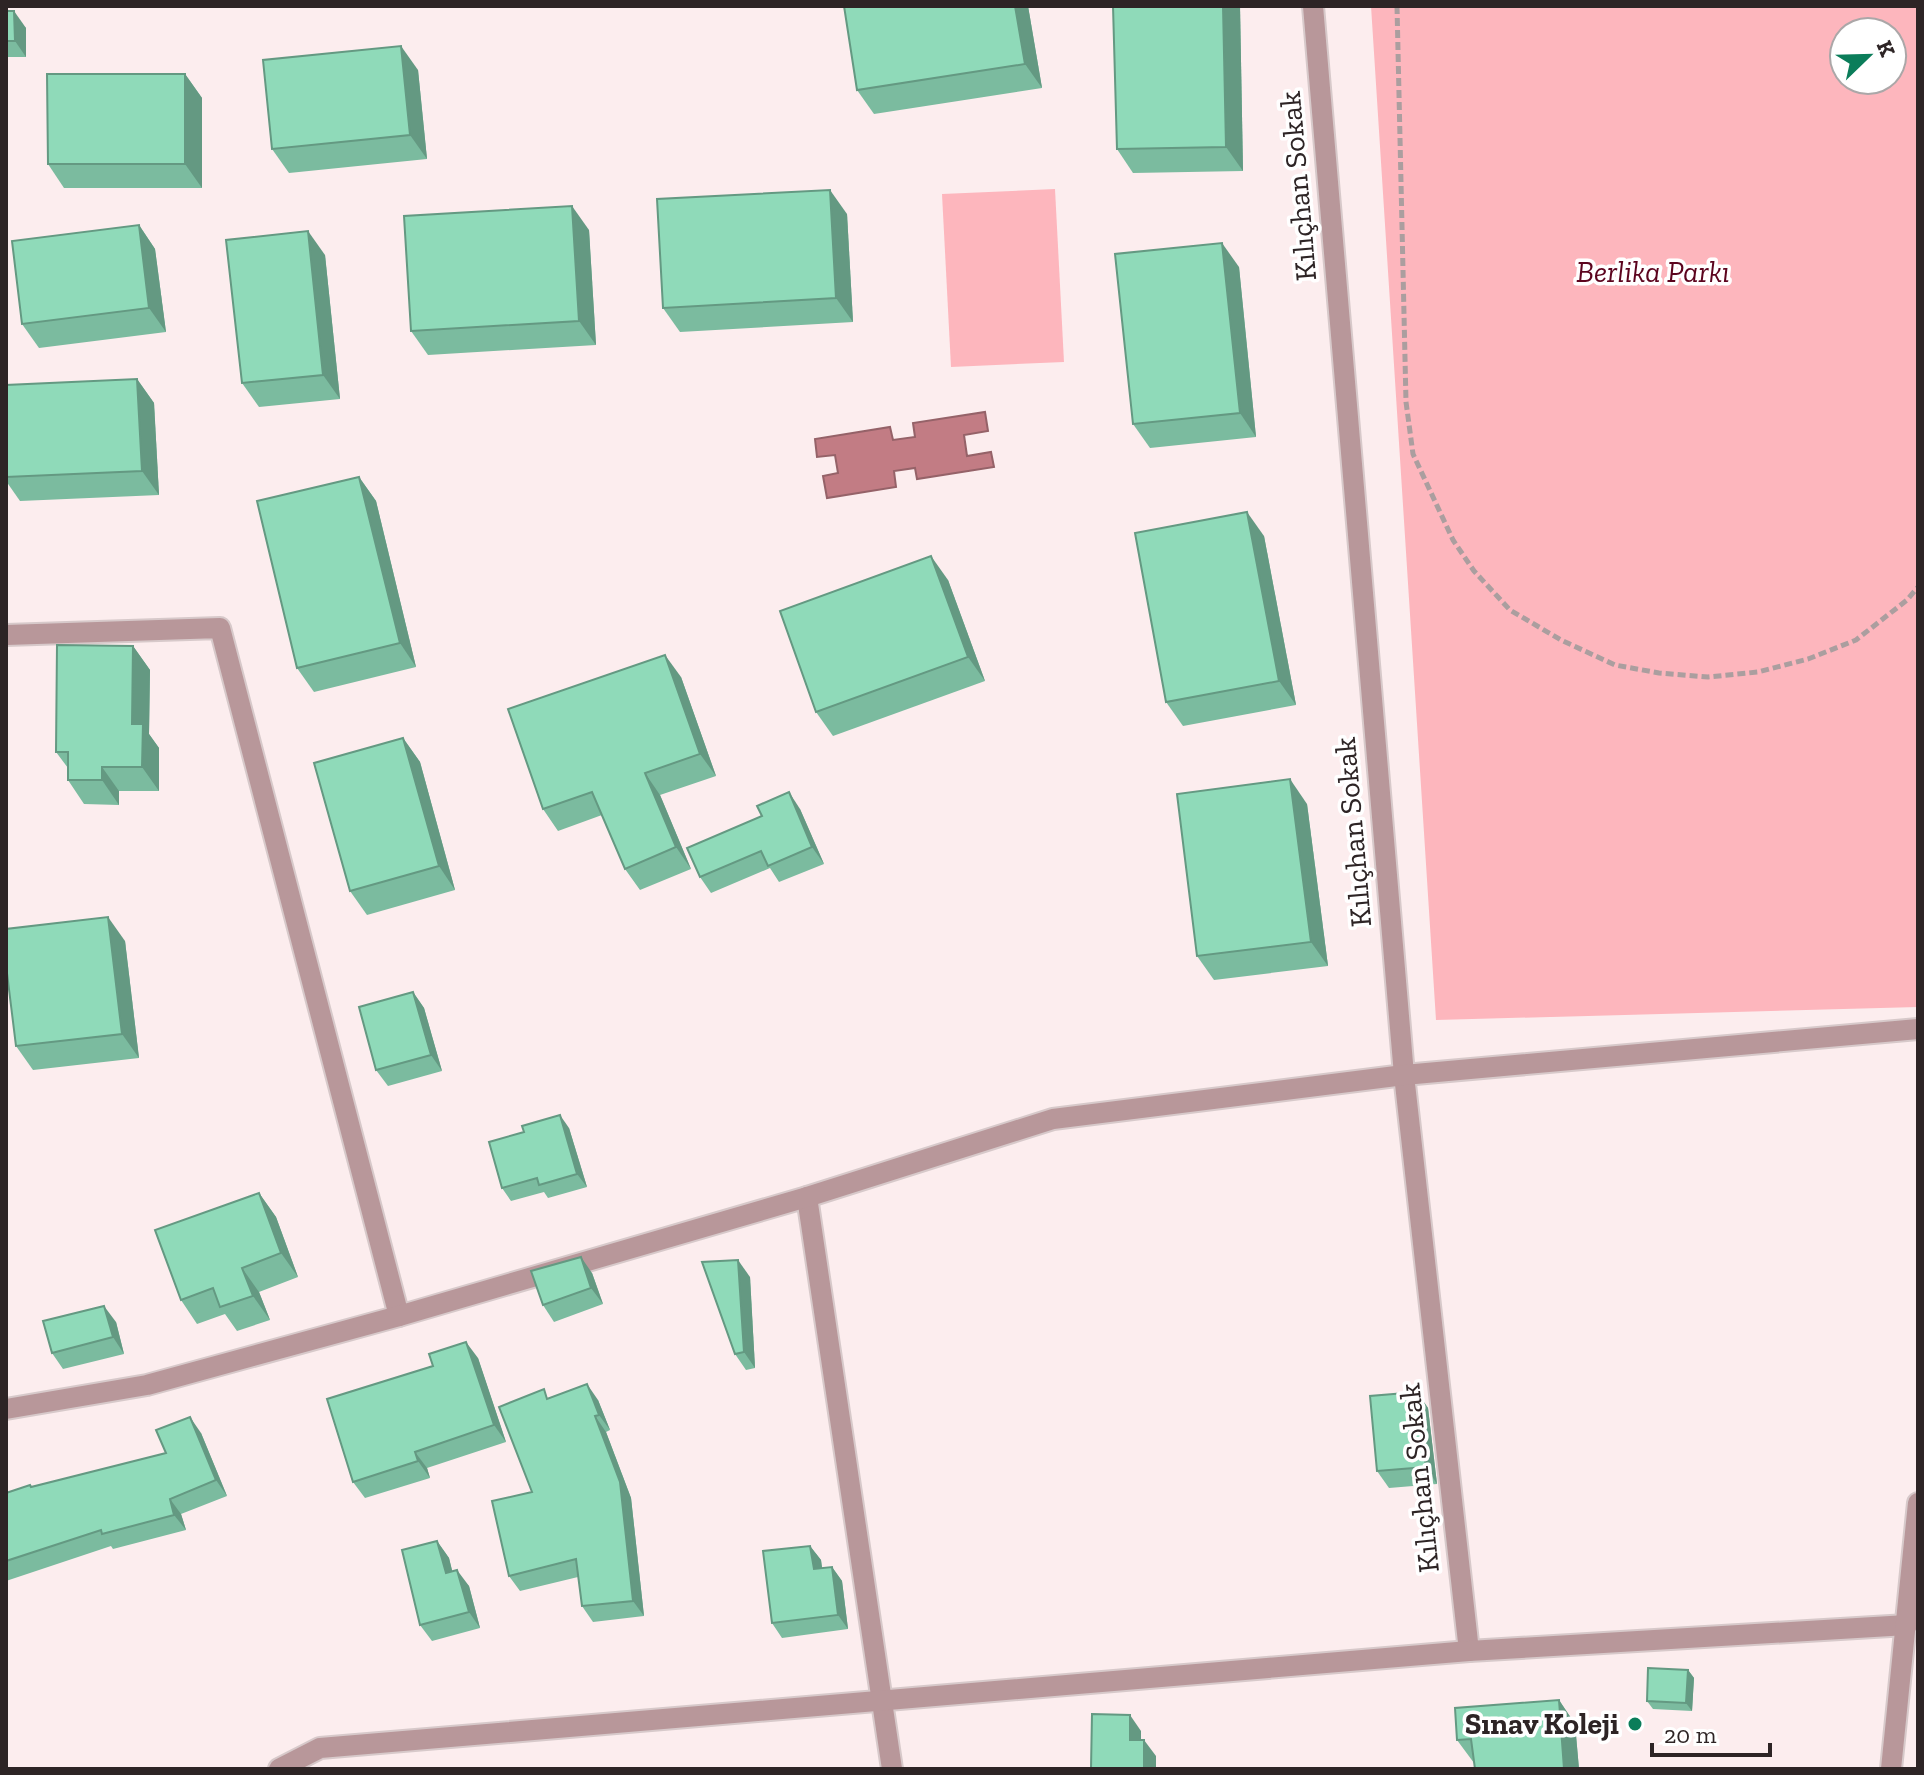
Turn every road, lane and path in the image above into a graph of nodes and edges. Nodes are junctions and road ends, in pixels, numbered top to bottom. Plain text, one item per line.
1 (1313, 6) edge
2 (1397, 6) edge
3 (1918, 587) edge
4 (6, 635) edge
5 (1918, 1029) edge
6 (1404, 1075) junction
7 (807, 1197) junction
8 (399, 1316) junction
9 (6, 1409) edge
10 (1918, 1503) edge
11 (1907, 1625) junction
12 (1469, 1651) junction
13 (883, 1702) junction
14 (279, 1769) edge
15 (892, 1769) edge
16 (1891, 1769) edge

1 - 6 street, Kılıçhan Sokak
2 - 3 path
4 - 8 street
5 - 6 street
6 - 7 street
6 - 12 street, Kılıçhan Sokak
7 - 8 street
7 - 13 street
8 - 9 street
10 - 11 street
11 - 12 street
11 - 16 street
12 - 13 street
13 - 14 street
13 - 15 street

